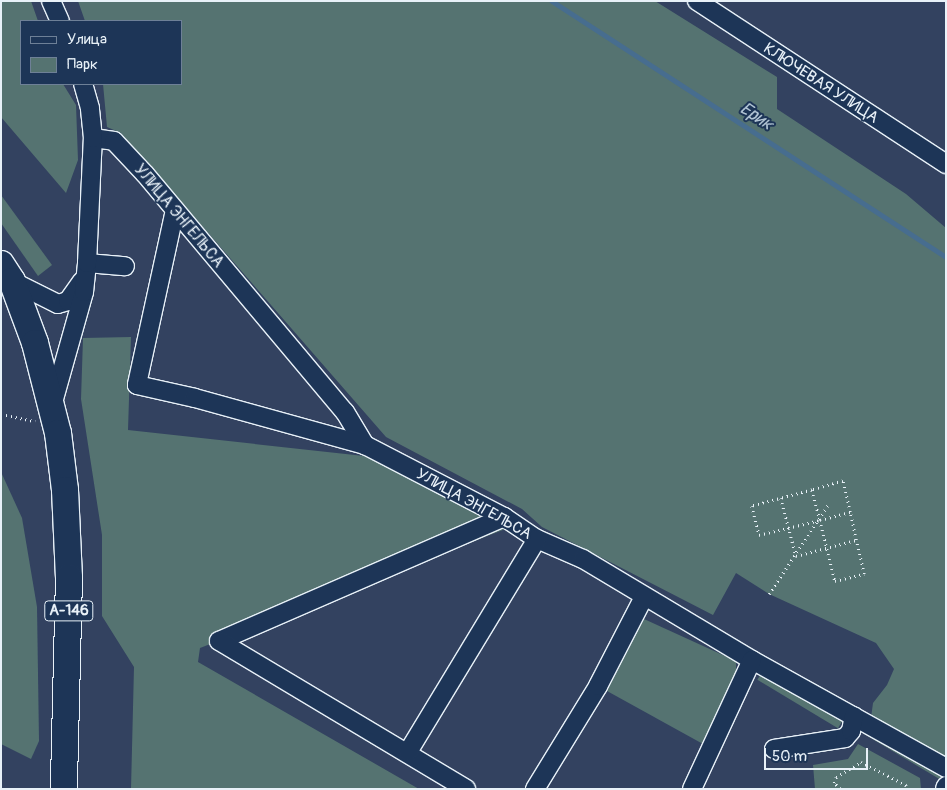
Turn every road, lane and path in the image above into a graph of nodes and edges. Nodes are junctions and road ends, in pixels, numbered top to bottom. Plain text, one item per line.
1 (51, 1) edge
2 (697, 1) edge
3 (60, 20) edge
4 (83, 85) edge
5 (92, 138) junction
6 (946, 164) edge
7 (175, 210) junction
8 (125, 266) dead end
9 (87, 267) junction
10 (7, 272) edge
11 (52, 406) junction
12 (1, 414) edge
13 (58, 433) junction
14 (365, 445) junction
15 (812, 490) junction
16 (781, 498) dead end
17 (828, 505) dead end
18 (850, 512) junction
19 (504, 517) junction
20 (820, 520) junction
21 (537, 539) junction
22 (856, 540) junction
23 (796, 556) junction
24 (769, 594) dead end
25 (644, 596) junction
26 (752, 660) junction
27 (854, 716) junction
28 (774, 749) dead end
29 (408, 752) junction
30 (946, 768) edge
31 (64, 789) edge
32 (466, 789) edge
33 (535, 789) edge
34 (692, 789) edge
35 (840, 789) edge
36 (907, 789) edge

1 - 3 street
2 - 6 street, КЛЮЧЕВАЯ УЛИЦА
4 - 5 street
5 - 7 street, УЛИЦА ЭНГЕЛЬСА
5 - 9 street
7 - 14 street, УЛИЦА ЭНГЕЛЬСА
7 - 14 street
8 - 9 street
9 - 10 street
9 - 11 street
10 - 11 highway, А-146
11 - 13 highway, А-146
12 - 13 path
13 - 31 highway, А-146
14 - 19 street, УЛИЦА ЭНГЕЛЬСА
15 - 18 path
15 - 20 path
15 - 20 path
16 - 23 path
17 - 20 path
18 - 20 path
18 - 22 path
19 - 21 street, УЛИЦА ЭНГЕЛЬСА
19 - 29 street
20 - 22 path
20 - 23 path
21 - 25 street, УЛИЦА ЭНГЕЛЬСА
21 - 29 street
22 - 23 path
23 - 24 path
25 - 26 street, УЛИЦА ЭНГЕЛЬСА
25 - 33 street
26 - 27 street, УЛИЦА ЭНГЕЛЬСА
26 - 34 street
27 - 28 street
27 - 30 street, УЛИЦА ЭНГЕЛЬСА
29 - 32 street
35 - 36 path

